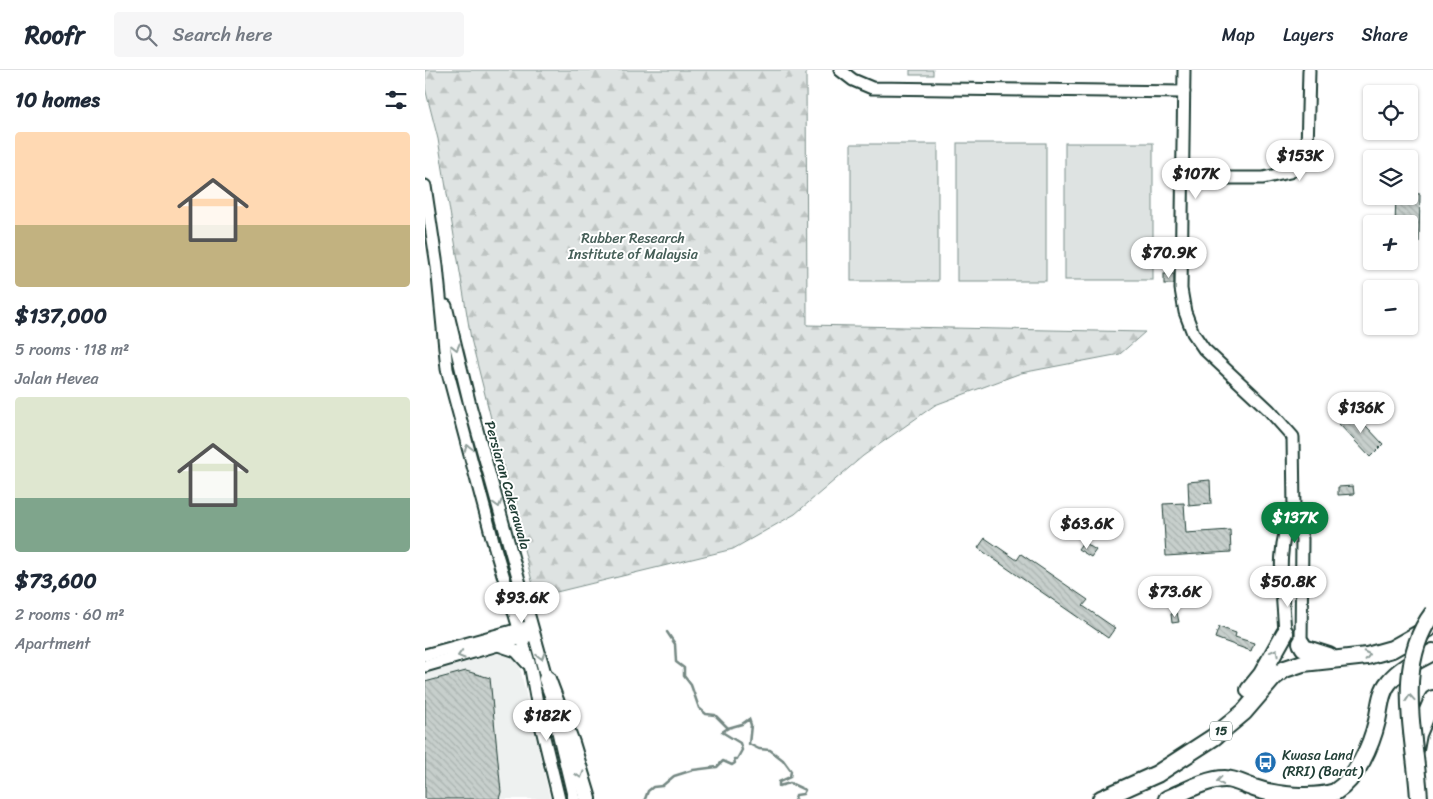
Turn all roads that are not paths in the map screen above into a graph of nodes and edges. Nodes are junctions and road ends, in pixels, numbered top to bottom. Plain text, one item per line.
1 (841, 70) edge
2 (1184, 70) edge
3 (1309, 70) edge
4 (1184, 92) junction
5 (1183, 178) junction
6 (425, 186) edge
7 (437, 266) junction
8 (1294, 508) junction
9 (509, 596) junction
10 (1433, 613) edge
11 (1433, 626) edge
12 (534, 629) junction
13 (521, 634) junction
14 (1285, 634) joint
15 (497, 640) junction
16 (1301, 643) joint
17 (1433, 652) edge
18 (425, 655) edge
19 (1342, 659) junction
20 (425, 666) edge
21 (531, 669) junction
22 (547, 679) junction
23 (1433, 698) edge
24 (1157, 774) junction
25 (559, 799) edge
26 (574, 799) edge
27 (588, 799) edge
28 (1101, 799) edge
29 (1167, 799) edge
30 (1411, 799) edge
31 (1419, 799) edge

1 - 4 street
2 - 4 street
3 - 5 street
4 - 5 street
5 - 8 street
6 - 7 street, Persiaran Cakerawala
9 -> 7 street, Persiaran Cakerawala
7 -> 12 street, Persiaran Cakerawala
8 - 14 street
8 - 16 street
9 - 13 street, Persiaran Cakerawala
9 - 15 street
31 -> 10 highway, bridge
19 -> 11 highway, 15
12 - 13 street
12 -> 22 street, Persiaran Cakerawala
13 - 15 street
13 - 21 street, Persiaran Cakerawala
24 -> 14 highway
15 - 18 street
15 -> 20 street
15 - 21 street
16 - 19 highway
17 -> 29 highway
19 - 24 highway, 15
21 - 25 street, Persiaran Cakerawala
22 - 26 street, Persiaran Cakerawala
22 -> 27 highway
23 - 30 highway, bridge
24 - 28 highway, 15

